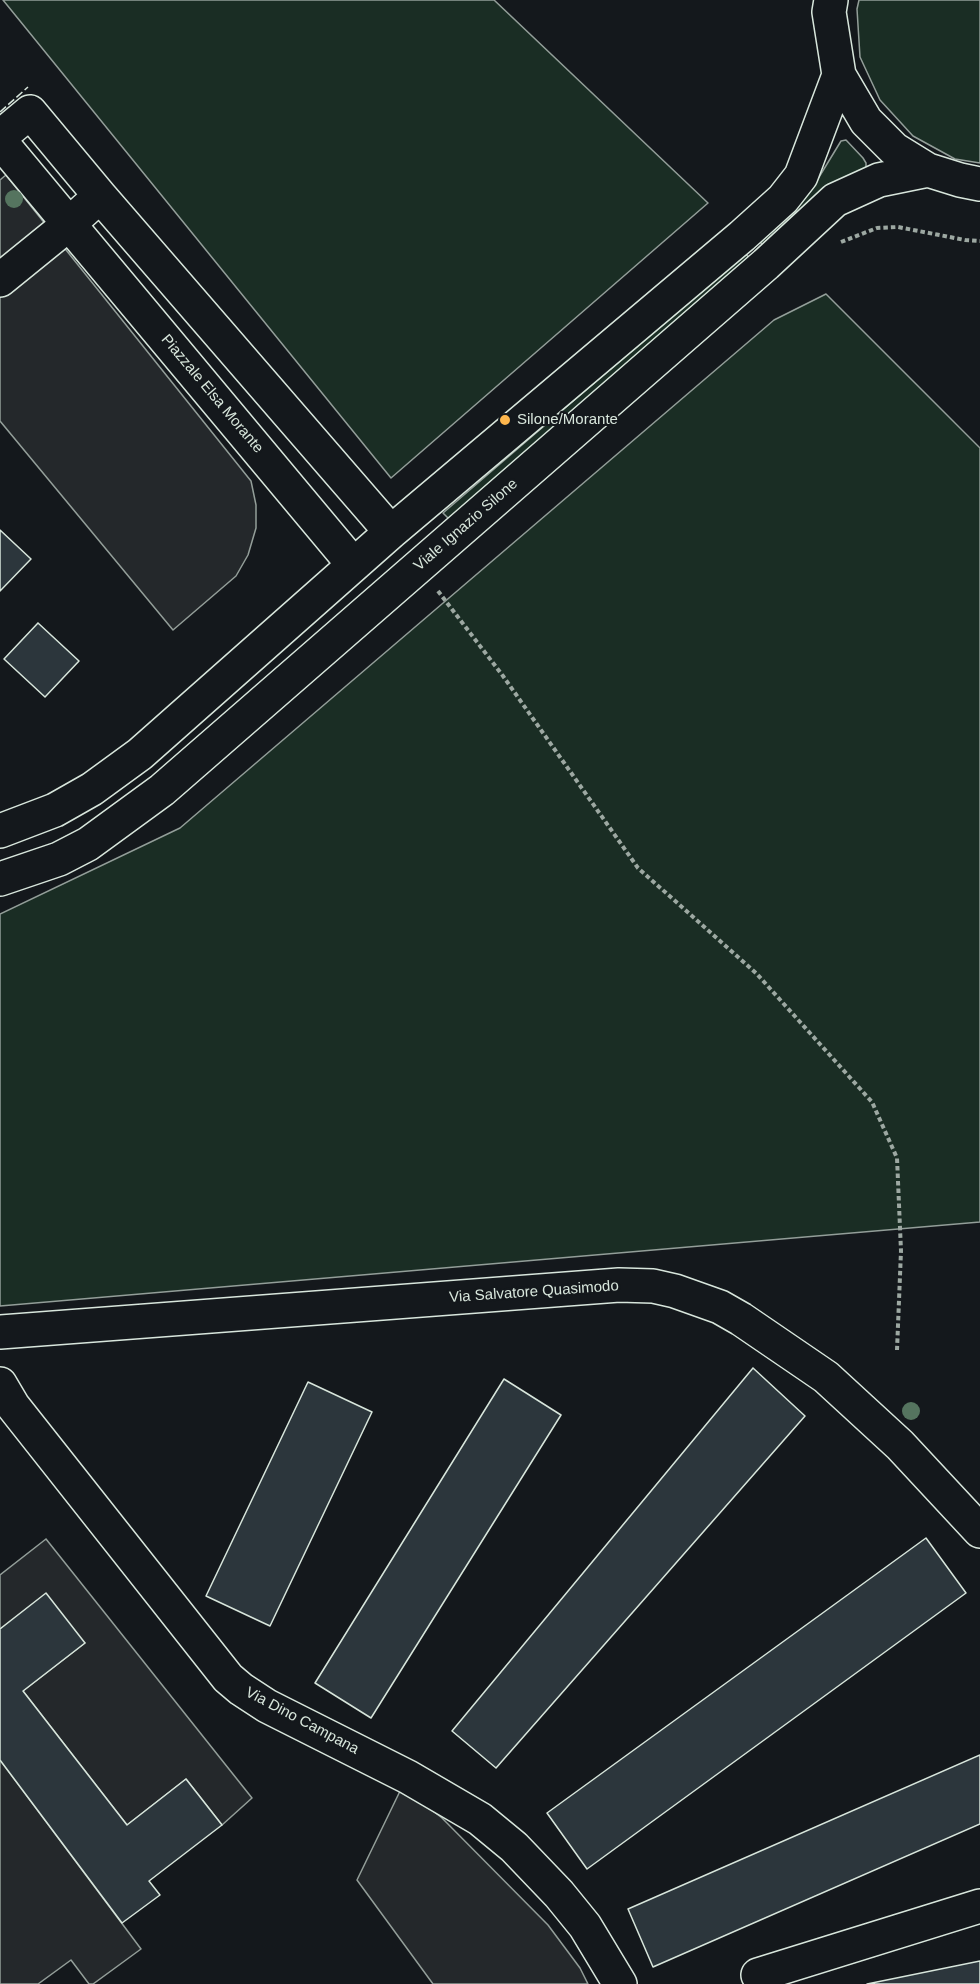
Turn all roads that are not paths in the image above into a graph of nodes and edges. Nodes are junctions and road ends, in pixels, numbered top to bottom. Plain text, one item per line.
1 (831, 0) edge
2 (839, 75) junction
3 (0, 139) edge
4 (928, 170) junction
5 (980, 184) edge
6 (100, 196) junction
7 (69, 224) junction
8 (0, 280) edge
9 (391, 532) junction
10 (353, 564) junction
11 (0, 831) edge
12 (0, 879) edge
13 (0, 1332) edge
14 (0, 1384) edge
15 (980, 1531) edge
16 (980, 1906) edge
17 (758, 1975) dead end
18 (620, 1984) edge

1 - 2 street
2 - 4 street
2 - 9 street
3 - 6 street, Piazzale Elsa Morante
3 - 7 street, Piazzale Elsa Morante
4 - 5 street
4 - 12 street, Viale Ignazio Silone
6 - 7 street
6 - 9 street, Piazzale Elsa Morante
7 - 8 street
7 - 10 street, Piazzale Elsa Morante
9 - 10 street
10 - 11 street
13 - 15 street, Via Salvatore Quasimodo
14 - 18 street, Via Dino Campana
16 - 17 street

